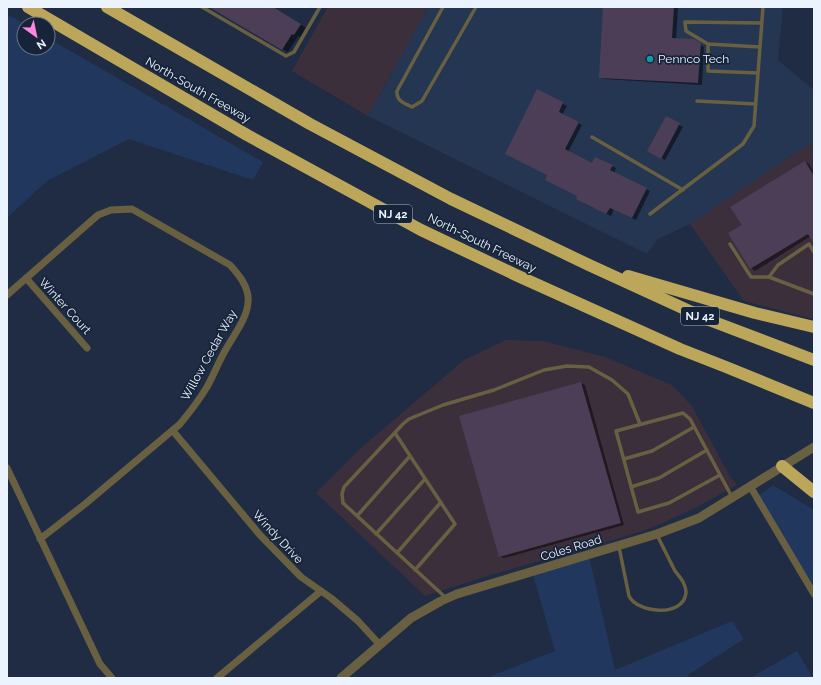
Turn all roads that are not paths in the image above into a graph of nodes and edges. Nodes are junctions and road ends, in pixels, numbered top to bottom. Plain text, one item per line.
1 (24, 7) edge
2 (28, 7) edge
3 (107, 7) edge
4 (202, 7) edge
5 (320, 7) edge
6 (443, 7) edge
7 (476, 7) edge
8 (763, 7) edge
9 (43, 16) edge
10 (44, 16) edge
11 (56, 23) edge
12 (762, 23) junction
13 (708, 44) junction
14 (760, 47) junction
15 (758, 73) junction
16 (697, 101) dead end
17 (756, 104) junction
18 (592, 137) dead end
19 (683, 190) junction
20 (650, 214) dead end
21 (730, 244) dead end
22 (814, 252) edge
23 (589, 265) junction
24 (769, 277) junction
25 (26, 278) junction
26 (814, 294) edge
27 (7, 295) edge
28 (814, 328) edge
29 (87, 348) dead end
30 (814, 360) edge
31 (814, 403) edge
32 (640, 424) junction
33 (694, 427) junction
34 (173, 431) junction
35 (395, 432) junction
36 (814, 447) edge
37 (707, 450) junction
38 (410, 456) junction
39 (624, 459) junction
40 (782, 466) junction
41 (7, 468) edge
42 (720, 475) junction
43 (425, 479) junction
44 (750, 486) junction
45 (631, 487) junction
46 (814, 492) edge
47 (732, 497) junction
48 (441, 502) junction
49 (357, 516) junction
50 (376, 534) junction
51 (657, 534) junction
52 (40, 539) junction
53 (619, 546) junction
54 (397, 553) junction
55 (415, 570) junction
56 (321, 591) junction
57 (814, 594) edge
58 (446, 598) junction
59 (380, 645) junction
60 (112, 678) edge
61 (217, 678) edge
62 (341, 678) edge

1 - 9 highway
2 - 10 highway, North-South Freeway / NJ 42
3 - 23 highway, NJ 42
4 - 5 lane
6 - 7 lane
8 - 12 lane
11 - 31 highway, North-South Freeway / NJ 42
12 - 13 lane
12 - 14 lane
13 - 14 lane
13 - 15 lane
14 - 15 lane
15 - 17 lane
16 - 17 lane
17 - 19 lane
18 - 19 lane
19 - 20 lane
21 - 24 lane
22 - 24 lane
23 - 28 highway
23 - 30 highway, NJ 42
24 - 26 lane
25 - 27 street, Willow Cedar Way
25 - 29 street, Winter Court
25 - 34 street, Willow Cedar Way
32 - 33 lane
32 - 35 lane
32 - 39 lane
33 - 37 lane
33 - 39 lane
34 - 52 street, Willow Cedar Way
34 - 56 street, Windy Drive
35 - 38 lane
35 - 49 lane
36 - 40 street, Coles Road
37 - 42 lane
37 - 45 lane
38 - 43 lane
38 - 49 lane
39 - 45 lane
40 - 44 street, Coles Road
40 - 46 highway
41 - 52 street
42 - 45 lane
42 - 47 lane
43 - 48 lane
43 - 50 lane
44 - 47 street, Coles Road
44 - 57 street
47 - 51 street, Coles Road
48 - 54 lane
48 - 55 lane
49 - 50 lane
50 - 54 lane
51 - 53 street, Coles Road
51 - 53 lane
52 - 60 street
53 - 58 street, Coles Road
54 - 55 lane
55 - 58 lane
56 - 59 street, Windy Drive
56 - 61 street
58 - 59 street, Coles Road
59 - 62 street, Coles Road

